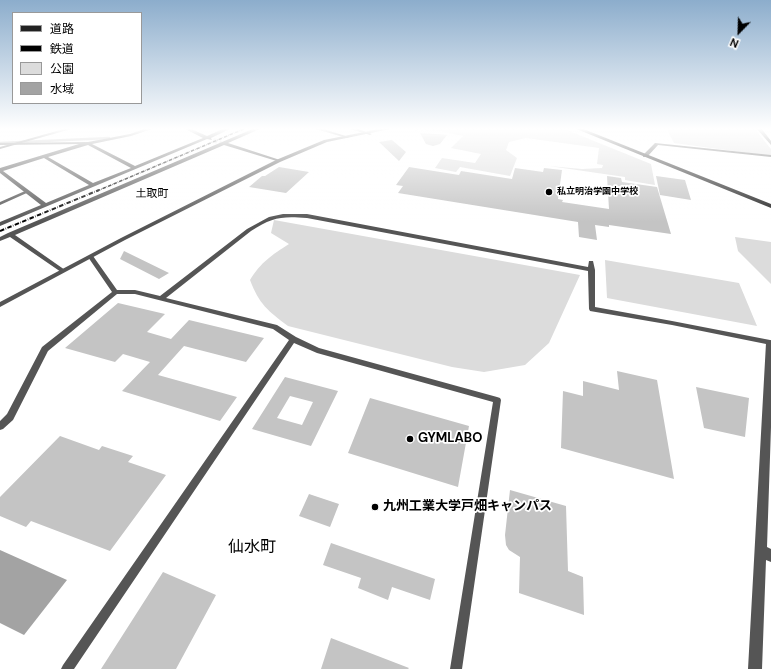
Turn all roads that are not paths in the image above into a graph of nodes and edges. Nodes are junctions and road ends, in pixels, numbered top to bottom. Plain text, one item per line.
1 (38, 159) edge
2 (49, 159) edge
3 (118, 159) edge
4 (156, 159) edge
5 (185, 159) edge
6 (273, 159) edge
7 (282, 159) edge
8 (653, 159) edge
9 (278, 161) junction
10 (135, 168) junction
11 (0, 171) edge
12 (93, 185) junction
13 (27, 192) junction
14 (0, 204) edge
15 (45, 205) junction
16 (771, 206) edge
17 (0, 224) edge
18 (10, 234) junction
19 (0, 239) edge
20 (90, 256) junction
21 (592, 262) dead end
22 (592, 270) junction
23 (63, 271) junction
24 (115, 292) junction
25 (162, 298) junction
26 (0, 305) edge
27 (292, 339) junction
28 (770, 343) edge
29 (0, 426) edge
30 (766, 553) edge
31 (66, 669) edge
32 (456, 669) edge
33 (755, 669) edge

1 - 11 street
2 - 12 street
3 - 10 street
4 - 10 street
5 - 18 street
6 - 9 street
7 - 9 street
8 - 16 main road
9 - 20 street
10 - 12 street
11 - 13 street
12 - 15 street
13 - 14 lane
13 - 15 street
15 - 17 street
18 - 19 street
18 - 23 street
20 - 23 street
20 - 24 lane
21 - 22 lane
22 - 25 lane
22 - 28 lane
23 - 26 street
24 - 25 lane
24 - 29 lane
25 - 27 lane
27 - 31 lane
27 - 32 lane
28 - 30 street
30 - 33 street

